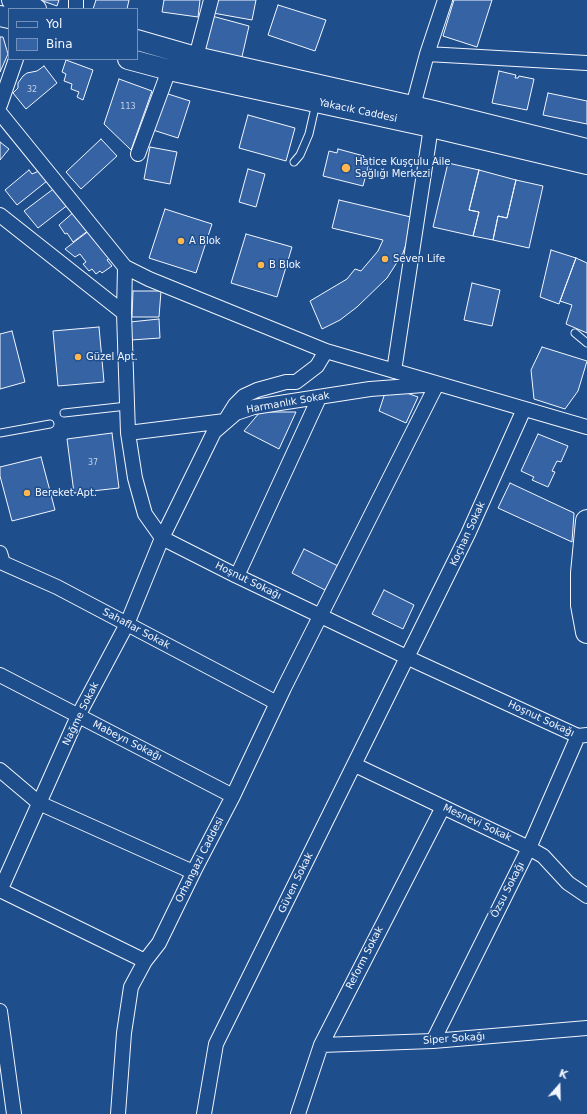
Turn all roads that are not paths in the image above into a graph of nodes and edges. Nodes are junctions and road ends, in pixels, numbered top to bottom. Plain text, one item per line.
1 (12, 0) edge
2 (211, 0) edge
3 (445, 0) edge
4 (33, 8) edge
5 (138, 40) edge
6 (427, 54) junction
7 (196, 57) junction
8 (16, 60) edge
9 (132, 60) edge
10 (587, 63) edge
11 (169, 70) junction
12 (316, 102) junction
13 (0, 105) edge
14 (413, 106) junction
15 (0, 113) edge
16 (431, 127) junction
17 (587, 149) edge
18 (138, 154) dead end
19 (294, 162) dead end
20 (587, 164) edge
21 (0, 215) edge
22 (125, 267) junction
23 (124, 313) junction
24 (575, 333) dead end
25 (587, 343) edge
26 (326, 351) junction
27 (394, 371) junction
28 (286, 382) junction
29 (437, 384) junction
30 (314, 398) junction
31 (127, 406) junction
32 (524, 409) junction
33 (64, 413) dead end
34 (225, 421) junction
35 (50, 424) dead end
36 (587, 427) edge
37 (0, 433) edge
38 (128, 433) junction
39 (587, 521) edge
40 (162, 538) junction
41 (1, 560) edge
42 (237, 576) junction
43 (320, 615) junction
44 (127, 624) junction
45 (587, 632) edge
46 (408, 658) junction
47 (0, 675) edge
48 (277, 703) junction
49 (78, 716) junction
50 (582, 736) edge
51 (355, 765) junction
52 (0, 770) edge
53 (233, 796) junction
54 (39, 803) junction
55 (443, 807) junction
56 (529, 848) junction
57 (194, 872) junction
58 (0, 890) edge
59 (587, 896) edge
60 (145, 961) junction
61 (0, 1011) edge
62 (587, 1028) edge
63 (433, 1041) junction
64 (321, 1045) junction
65 (14, 1114) edge
66 (118, 1114) edge
67 (204, 1114) edge
68 (298, 1114) edge

1 - 4 main road
2 - 7 street
3 - 6 street
5 - 7 main road, Yakacık Caddesi
6 - 10 street
6 - 14 street
7 - 14 main road, Yakacık Caddesi
8 - 13 street
9 - 11 main road, Yakacık Caddesi
11 - 12 main road, Yakacık Caddesi
11 - 18 street
12 - 16 main road, Yakacık Caddesi
12 - 19 lane
14 - 17 main road, Yakacık Caddesi
15 - 22 street
16 - 20 main road, Yakacık Caddesi
16 - 27 street
21 - 23 street
22 - 23 street, Hoşnut Sokağı
22 - 26 street
23 - 31 street, Hoşnut Sokağı
24 - 25 lane
26 - 27 street
26 - 28 street
27 - 29 street
28 - 30 street
28 - 34 street
29 - 30 street, Harmanlık Sokak
29 - 32 street
29 - 43 street, Orhangazi Caddesi
30 - 34 street, Harmanlık Sokak
30 - 42 street
31 - 33 lane
31 - 38 street, Hoşnut Sokağı
32 - 36 street
32 - 46 street, Koçhan Sokak
34 - 38 street
34 - 40 street, Harmanlık Sokak
35 - 37 lane
38 - 40 street, Hoşnut Sokağı
39 - 45 main road
40 - 42 street, Hoşnut Sokağı
40 - 44 street, Nağme Sokak
41 - 44 street, Sahaflar Sokak
42 - 43 street, Hoşnut Sokağı
43 - 46 street, Hoşnut Sokağı
43 - 48 street, Orhangazi Caddesi
44 - 48 street, Sahaflar Sokak
44 - 49 street, Nağme Sokak
46 - 50 street, Hoşnut Sokağı
46 - 51 street, Güven Sokak
47 - 49 street, Mabeyn Sokağı
48 - 53 street, Orhangazi Caddesi
49 - 53 street, Mabeyn Sokağı
49 - 54 street, Nağme Sokak
50 - 56 street, Özsu Sokağı
51 - 55 street, Mesnevi Sokak
51 - 67 street, Güven Sokak
52 - 54 street
53 - 57 street, Orhangazi Caddesi
54 - 57 street
54 - 58 street, Nağme Sokak
55 - 56 street, Mesnevi Sokak
55 - 64 street, Reform Sokak
56 - 59 street, Mesnevi Sokak
56 - 63 street, Özsu Sokağı
57 - 60 street, Orhangazi Caddesi
58 - 60 street
60 - 66 street, Orhangazi Caddesi
61 - 65 street
62 - 63 street, Siper Sokağı
63 - 64 street, Siper Sokağı
64 - 68 street, Reform Sokak

